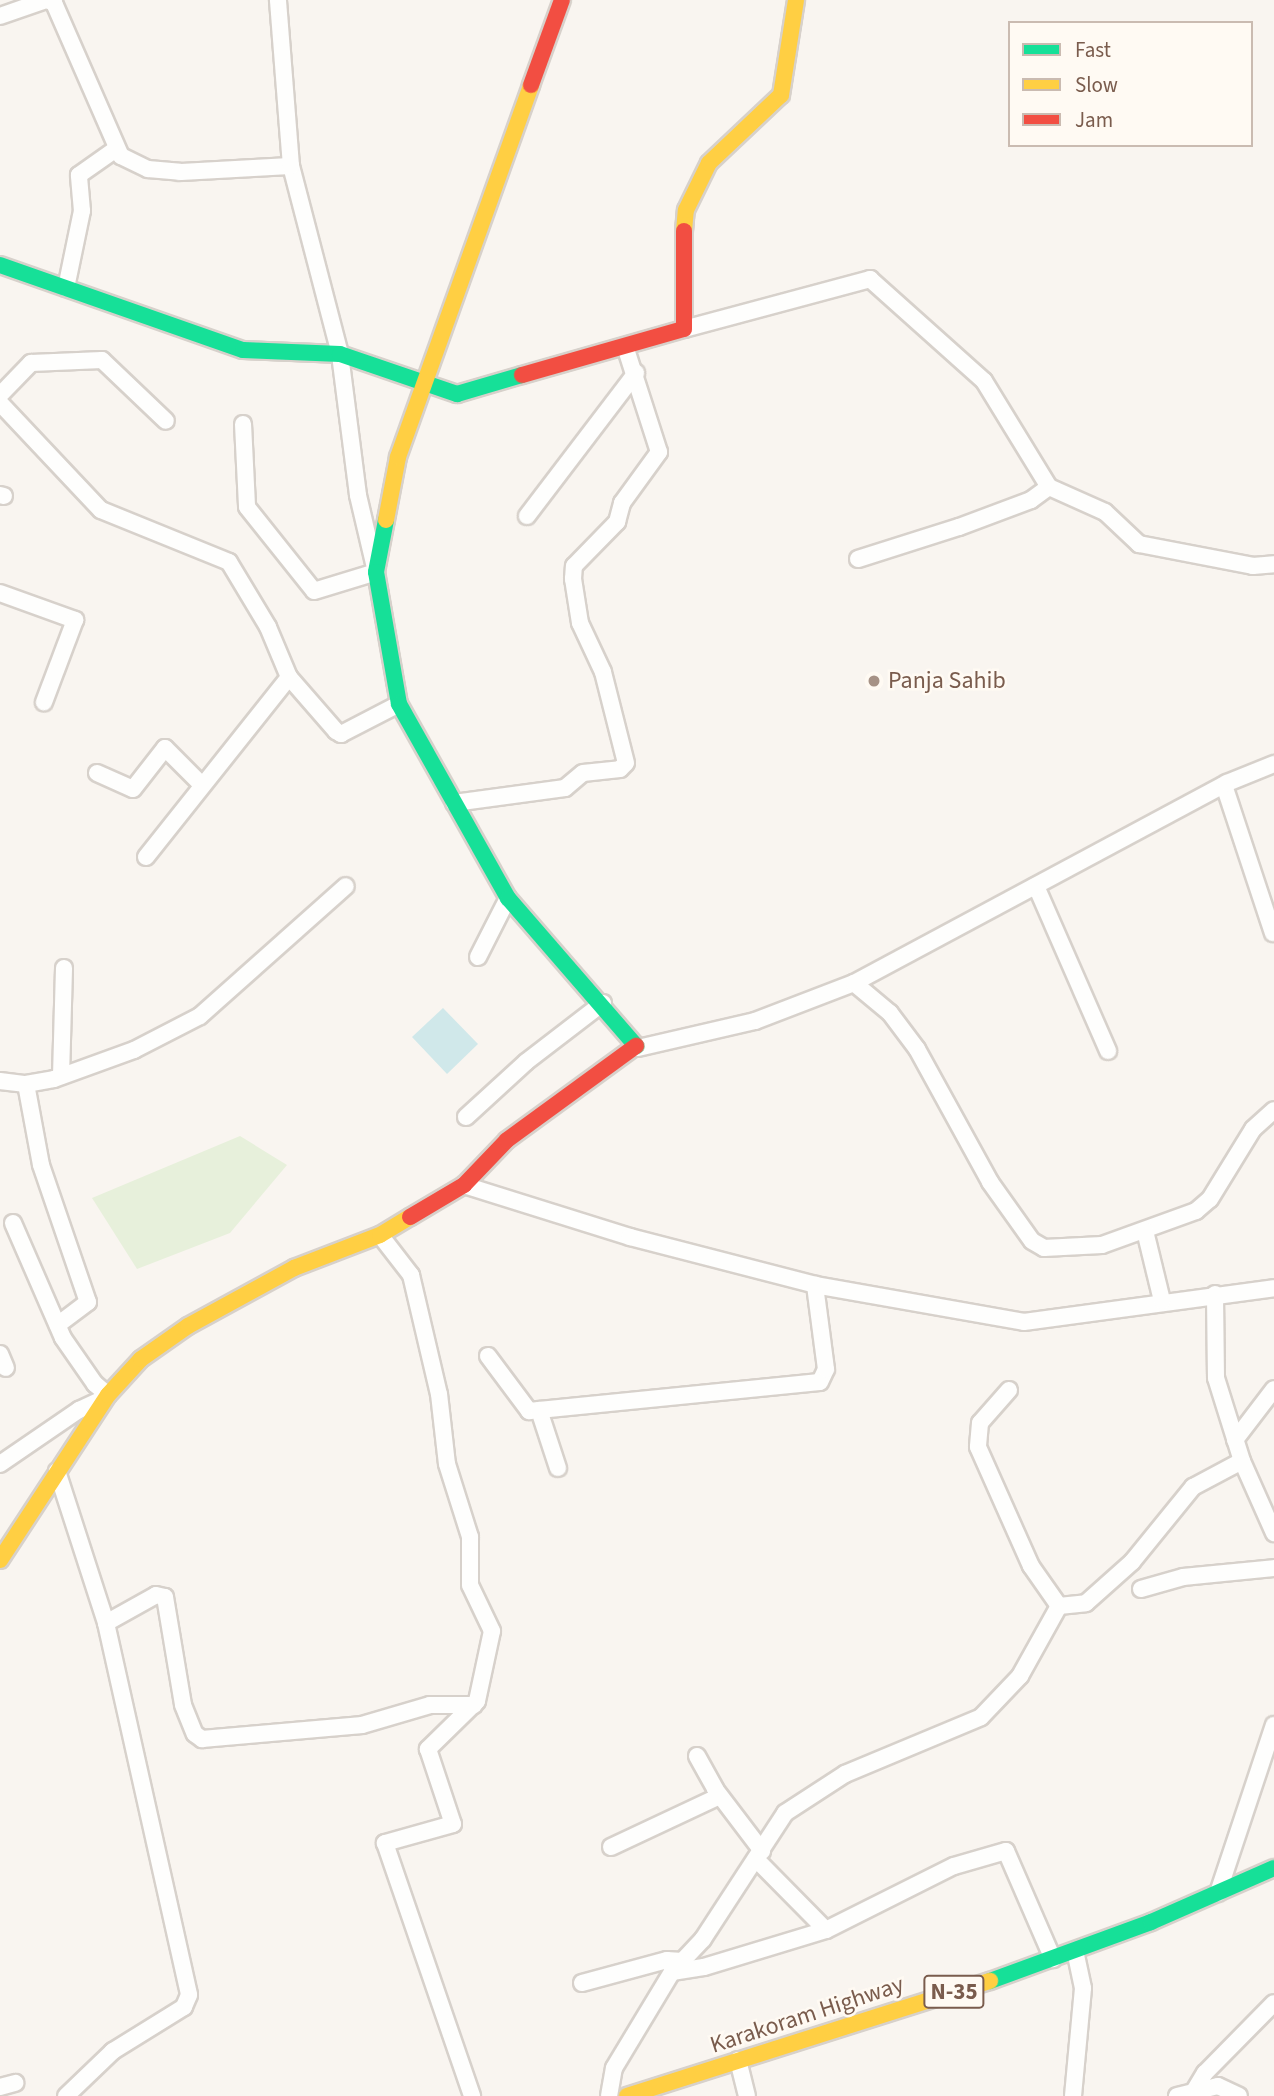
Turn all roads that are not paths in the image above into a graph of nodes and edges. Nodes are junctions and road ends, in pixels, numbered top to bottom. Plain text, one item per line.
1 (47, 0) edge
2 (278, 0) edge
3 (562, 0) edge
4 (796, 0) edge
5 (0, 16) edge
6 (116, 149) junction
7 (291, 166) junction
8 (0, 265) edge
9 (66, 288) junction
10 (684, 329) junction
11 (625, 346) junction
12 (340, 354) junction
13 (636, 373) junction
14 (422, 383) junction
15 (0, 395) edge
16 (0, 403) edge
17 (166, 421) dead end
18 (243, 424) dead end
19 (1049, 487) junction
20 (527, 516) dead end
21 (858, 559) dead end
22 (1274, 564) edge
23 (376, 572) junction
24 (0, 593) edge
25 (289, 677) junction
26 (44, 702) dead end
27 (399, 704) junction
28 (1274, 764) edge
29 (97, 773) dead end
30 (201, 784) junction
31 (1224, 785) junction
32 (454, 803) junction
33 (146, 858) dead end
34 (346, 886) dead end
35 (1036, 886) junction
36 (508, 898) junction
37 (1273, 933) edge
38 (478, 957) dead end
39 (64, 968) dead end
40 (854, 983) junction
41 (603, 1003) junction
42 (638, 1048) junction
43 (1108, 1051) dead end
44 (61, 1076) junction
45 (0, 1081) edge
46 (26, 1084) junction
47 (1274, 1110) edge
48 (466, 1117) dead end
49 (464, 1185) junction
50 (13, 1223) dead end
51 (1145, 1231) junction
52 (380, 1235) junction
53 (815, 1286) junction
54 (1274, 1288) edge
55 (1215, 1294) junction
56 (1163, 1301) junction
57 (58, 1325) junction
58 (488, 1356) dead end
59 (1274, 1389) edge
60 (1009, 1390) dead end
61 (108, 1396) junction
62 (539, 1410) junction
63 (1235, 1440) junction
64 (1242, 1461) junction
65 (1, 1462) edge
66 (558, 1468) dead end
67 (57, 1471) junction
68 (1274, 1533) edge
69 (0, 1560) edge
70 (1274, 1568) edge
71 (1141, 1589) dead end
72 (1059, 1606) junction
73 (106, 1623) junction
74 (474, 1705) junction
75 (1274, 1725) edge
76 (697, 1756) dead end
77 (720, 1796) junction
78 (611, 1847) dead end
79 (759, 1855) junction
80 (1274, 1868) edge
81 (1218, 1893) junction
82 (826, 1930) junction
83 (1076, 1951) junction
84 (1053, 1959) junction
85 (677, 1966) junction
86 (582, 1983) dead end
87 (1274, 2003) edge
88 (738, 2060) junction
89 (1194, 2091) junction
90 (652, 2092) edge
91 (66, 2096) edge
92 (472, 2096) edge
93 (609, 2096) edge
94 (627, 2096) edge
95 (747, 2096) edge
96 (1073, 2096) edge
97 (1177, 2096) edge
98 (1239, 2096) edge

1 - 5 street
1 - 6 street
2 - 7 street
3 - 14 main road
4 - 10 main road
6 - 7 street
6 - 9 street
7 - 12 street
8 - 9 main road
9 - 12 main road
10 - 11 main road
10 - 19 street
11 - 13 street
11 - 14 main road
12 - 14 main road
12 - 23 street
13 - 20 street
13 - 32 street
14 - 23 main road
15 - 17 street
16 - 25 street
18 - 23 street
19 - 21 street
19 - 22 street
23 - 27 main road
24 - 26 street
25 - 27 street
25 - 30 street
27 - 32 main road
28 - 31 street
29 - 30 street
30 - 33 street
31 - 35 street
31 - 37 street
32 - 36 main road
34 - 44 street
35 - 40 street
35 - 43 street
36 - 38 street
36 - 41 main road
39 - 44 street
40 - 42 street
40 - 51 street
41 - 42 main road
41 - 48 street
42 - 49 main road
44 - 46 street
45 - 46 street
46 - 57 street
47 - 51 street
49 - 52 main road
49 - 53 street
50 - 57 street
51 - 56 street
52 - 61 main road
52 - 74 street
53 - 56 street
53 - 62 street
54 - 55 street
55 - 56 street
55 - 63 street
57 - 61 street
58 - 62 street
59 - 63 street
60 - 72 street
61 - 65 street
61 - 67 main road
62 - 66 street
63 - 64 street
64 - 68 street
64 - 72 street
67 - 69 main road
67 - 73 street
70 - 71 street
72 - 79 street
73 - 74 street
73 - 91 street
74 - 92 street
75 - 81 street
76 - 77 street
77 - 78 street
77 - 79 street
79 - 82 street
79 - 85 street
80 - 81 main road, Karakoram Highway / N-35
81 - 83 main road, Karakoram Highway / N-35
82 - 84 street
82 - 85 street
83 - 84 main road, Karakoram Highway / N-35
83 - 96 street
84 - 88 main road, Karakoram Highway / N-35
85 - 86 street
85 - 93 street
87 - 89 street
88 - 90 main road, Karakoram Highway / N-35
88 - 95 street
89 - 97 street
89 - 98 street
90 - 94 main road, Karakoram Highway / N-35

